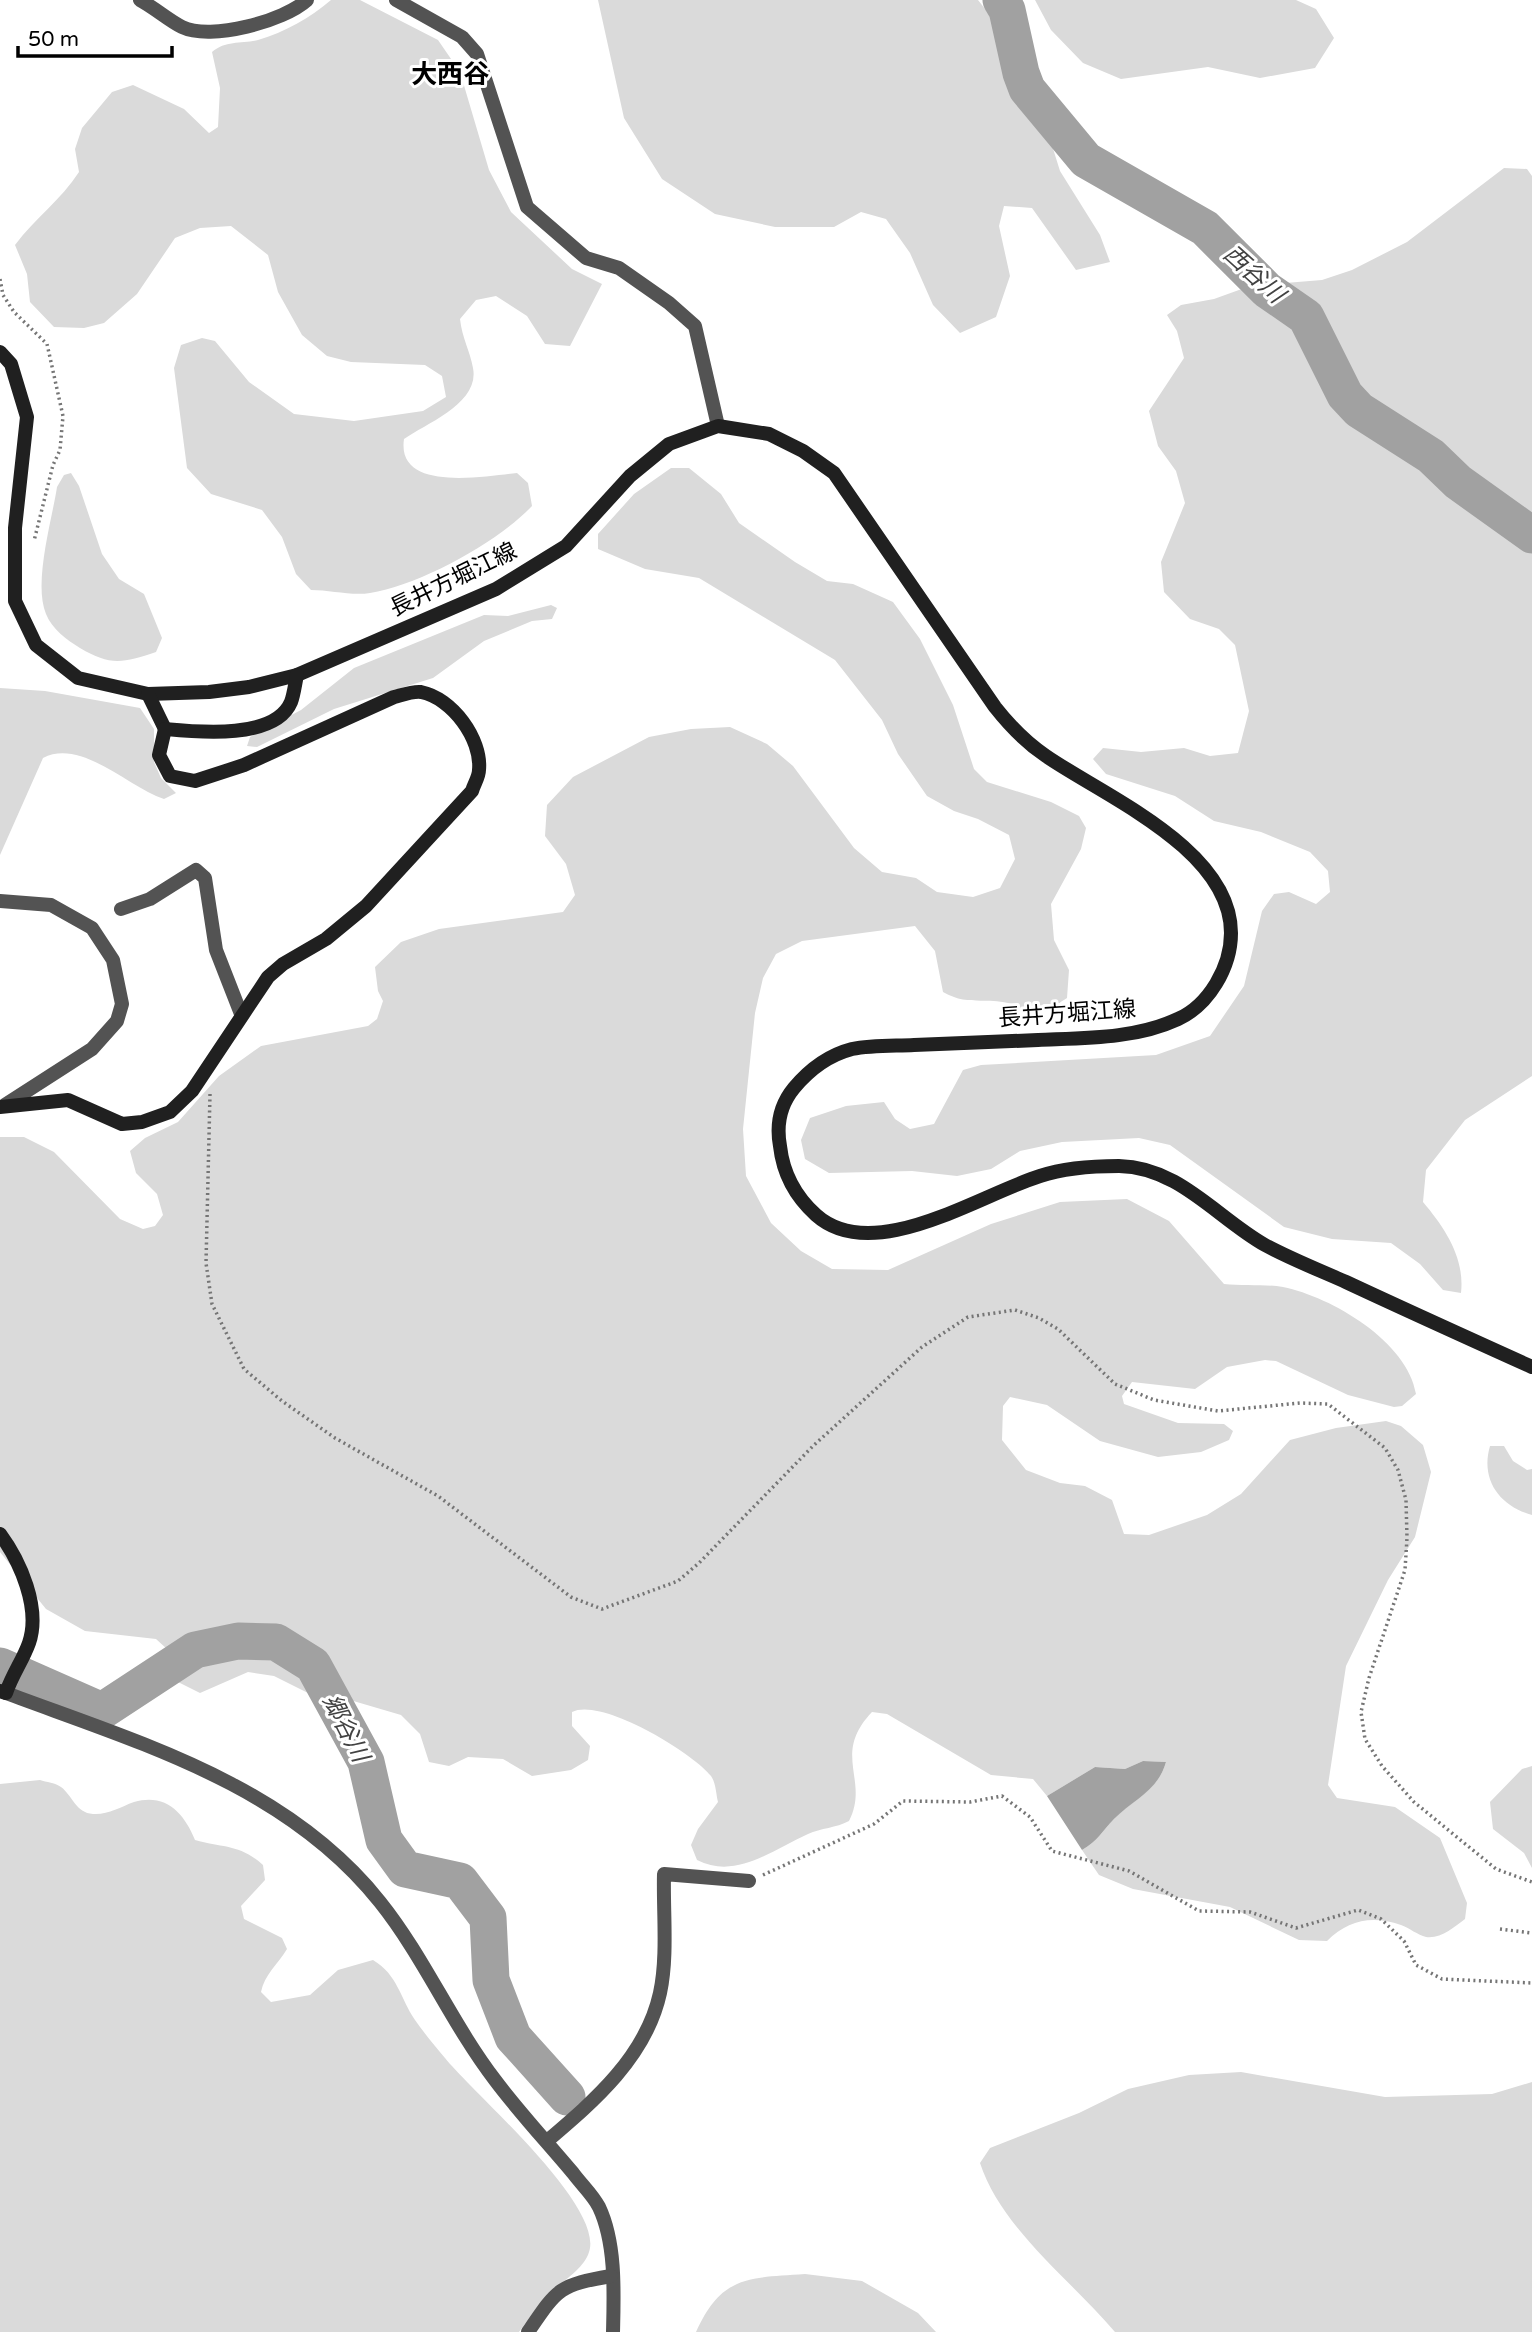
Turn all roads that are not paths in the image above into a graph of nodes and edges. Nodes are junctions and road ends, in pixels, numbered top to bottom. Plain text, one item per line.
1 (140, 0) edge
2 (307, 0) edge
3 (396, 0) edge
4 (0, 352) edge
5 (718, 426) junction
6 (297, 675) junction
7 (148, 694) junction
8 (165, 729) junction
9 (0, 901) edge
10 (121, 909) dead end
11 (241, 1014) junction
12 (3, 1106) edge
13 (1532, 1367) edge
14 (0, 1534) edge
15 (5, 1689) edge
16 (749, 1881) road end
17 (547, 2141) junction
18 (611, 2276) junction
19 (528, 2332) edge
20 (613, 2332) edge

1 - 2 street
3 - 5 street
4 - 7 main road, 長井方堀江線
5 - 6 main road, 長井方堀江線
5 - 13 main road, 長井方堀江線
6 - 7 main road, 長井方堀江線
6 - 8 main road
7 - 8 main road
8 - 11 main road
9 - 12 street
10 - 11 street
11 - 12 main road
14 - 15 main road
15 - 17 street
16 - 17 street
17 - 18 street
18 - 19 street
18 - 20 street

